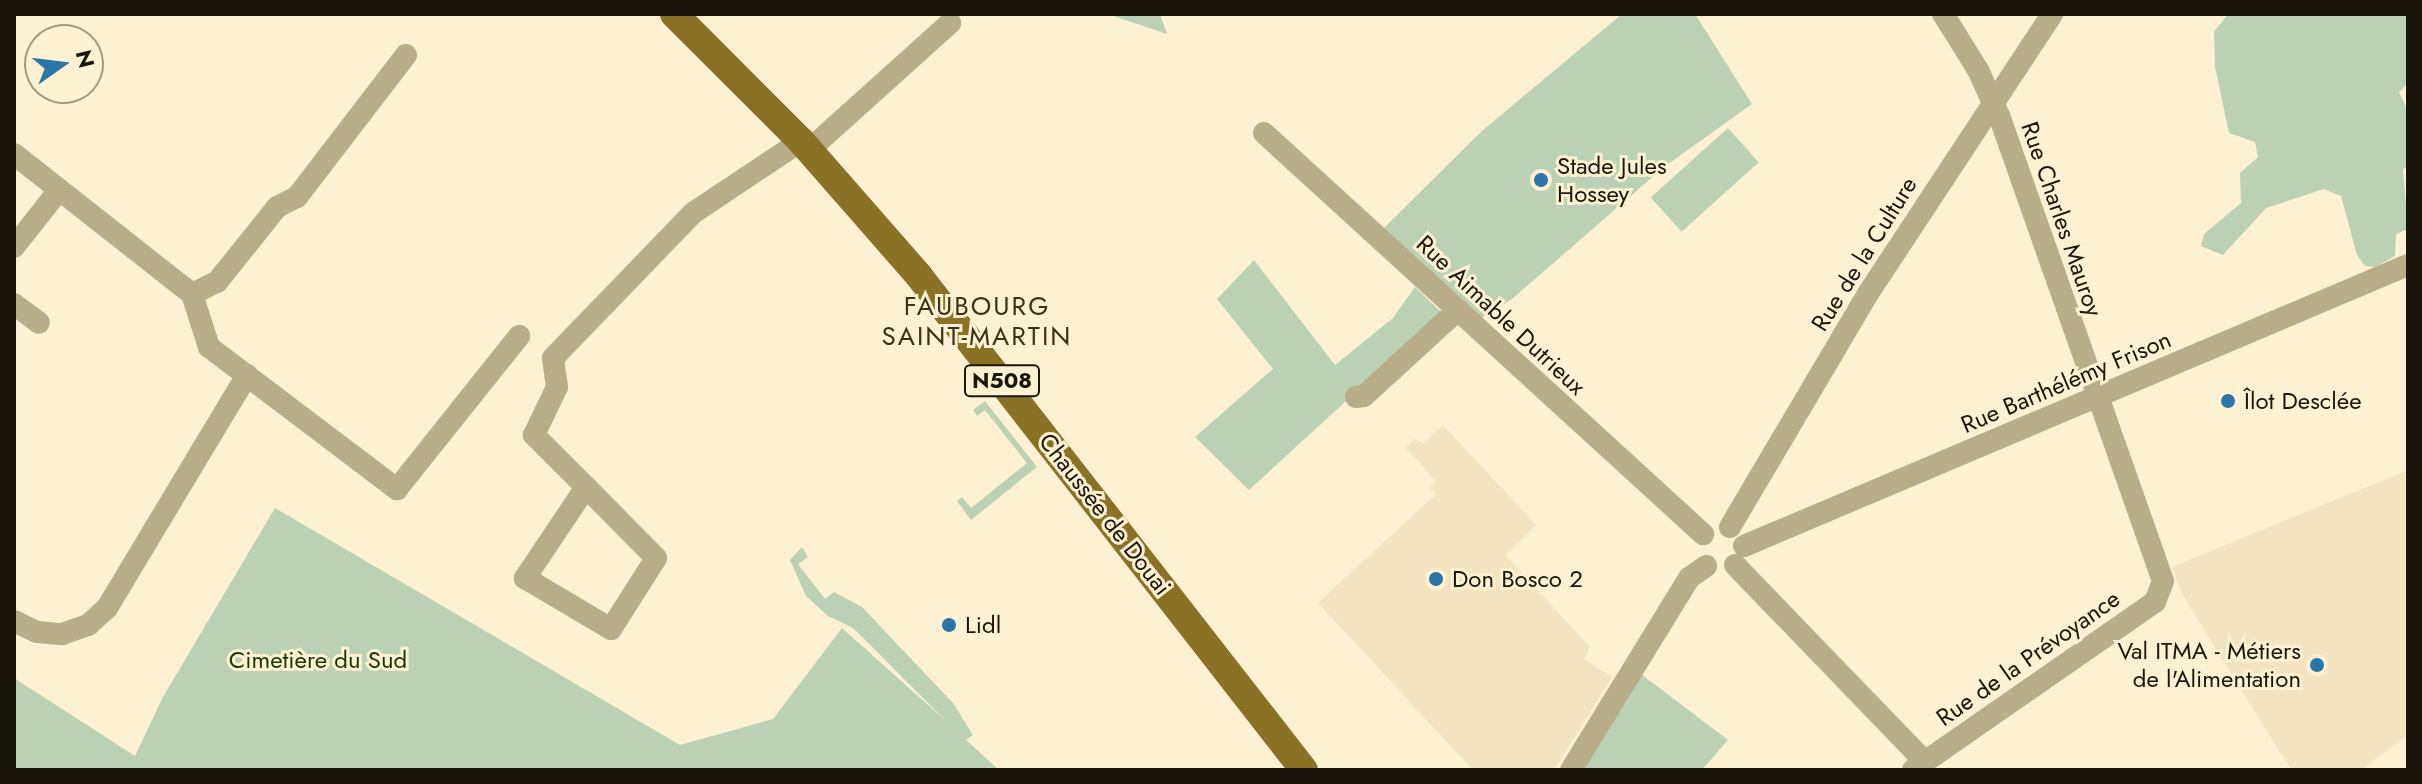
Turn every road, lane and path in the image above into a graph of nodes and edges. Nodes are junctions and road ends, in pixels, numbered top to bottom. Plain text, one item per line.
1 (674, 14) edge
2 (1943, 14) edge
3 (2052, 14) edge
4 (950, 23) dead end
5 (406, 55) dead end
6 (1992, 100) junction
7 (1264, 133) dead end
8 (805, 146) junction
9 (14, 154) edge
10 (59, 190) junction
11 (14, 247) edge
12 (2408, 265) edge
13 (192, 294) junction
14 (14, 304) edge
15 (1458, 310) junction
16 (39, 323) dead end
17 (519, 336) dead end
18 (247, 375) junction
19 (2097, 396) junction
20 (1356, 397) dead end
21 (586, 487) junction
22 (1703, 534) junction
23 (1736, 546) junction
24 (1706, 566) junction
25 (2163, 581) joint
26 (14, 621) edge
27 (1919, 766) edge
28 (1304, 770) edge
29 (1571, 770) edge

1 - 8 main road, Chaussée de Douai / N508
2 - 6 street, Rue Charles Mauroy
3 - 6 street, Rue de la Culture
4 - 8 street
5 - 13 street
6 - 19 street, Rue Charles Mauroy
6 - 23 street, Rue de la Culture
7 - 15 street, Rue Aimable Dutrieux
8 - 21 street
8 - 28 main road, Chaussée de Douai / N508
9 - 10 street
10 - 11 street
10 - 13 street
12 - 19 street, Rue Barthélémy Frison
13 - 18 street
14 - 16 street
15 - 20 street
15 - 22 street, Rue Aimable Dutrieux
17 - 18 street
18 - 26 street
19 - 23 street, Rue Barthélémy Frison
19 - 25 street, Rue Charles Mauroy
21 - 21 street
22 - 23 street
22 - 24 street
23 - 24 street
23 - 27 street
24 - 29 street
25 - 27 street, Rue de la Prévoyance

